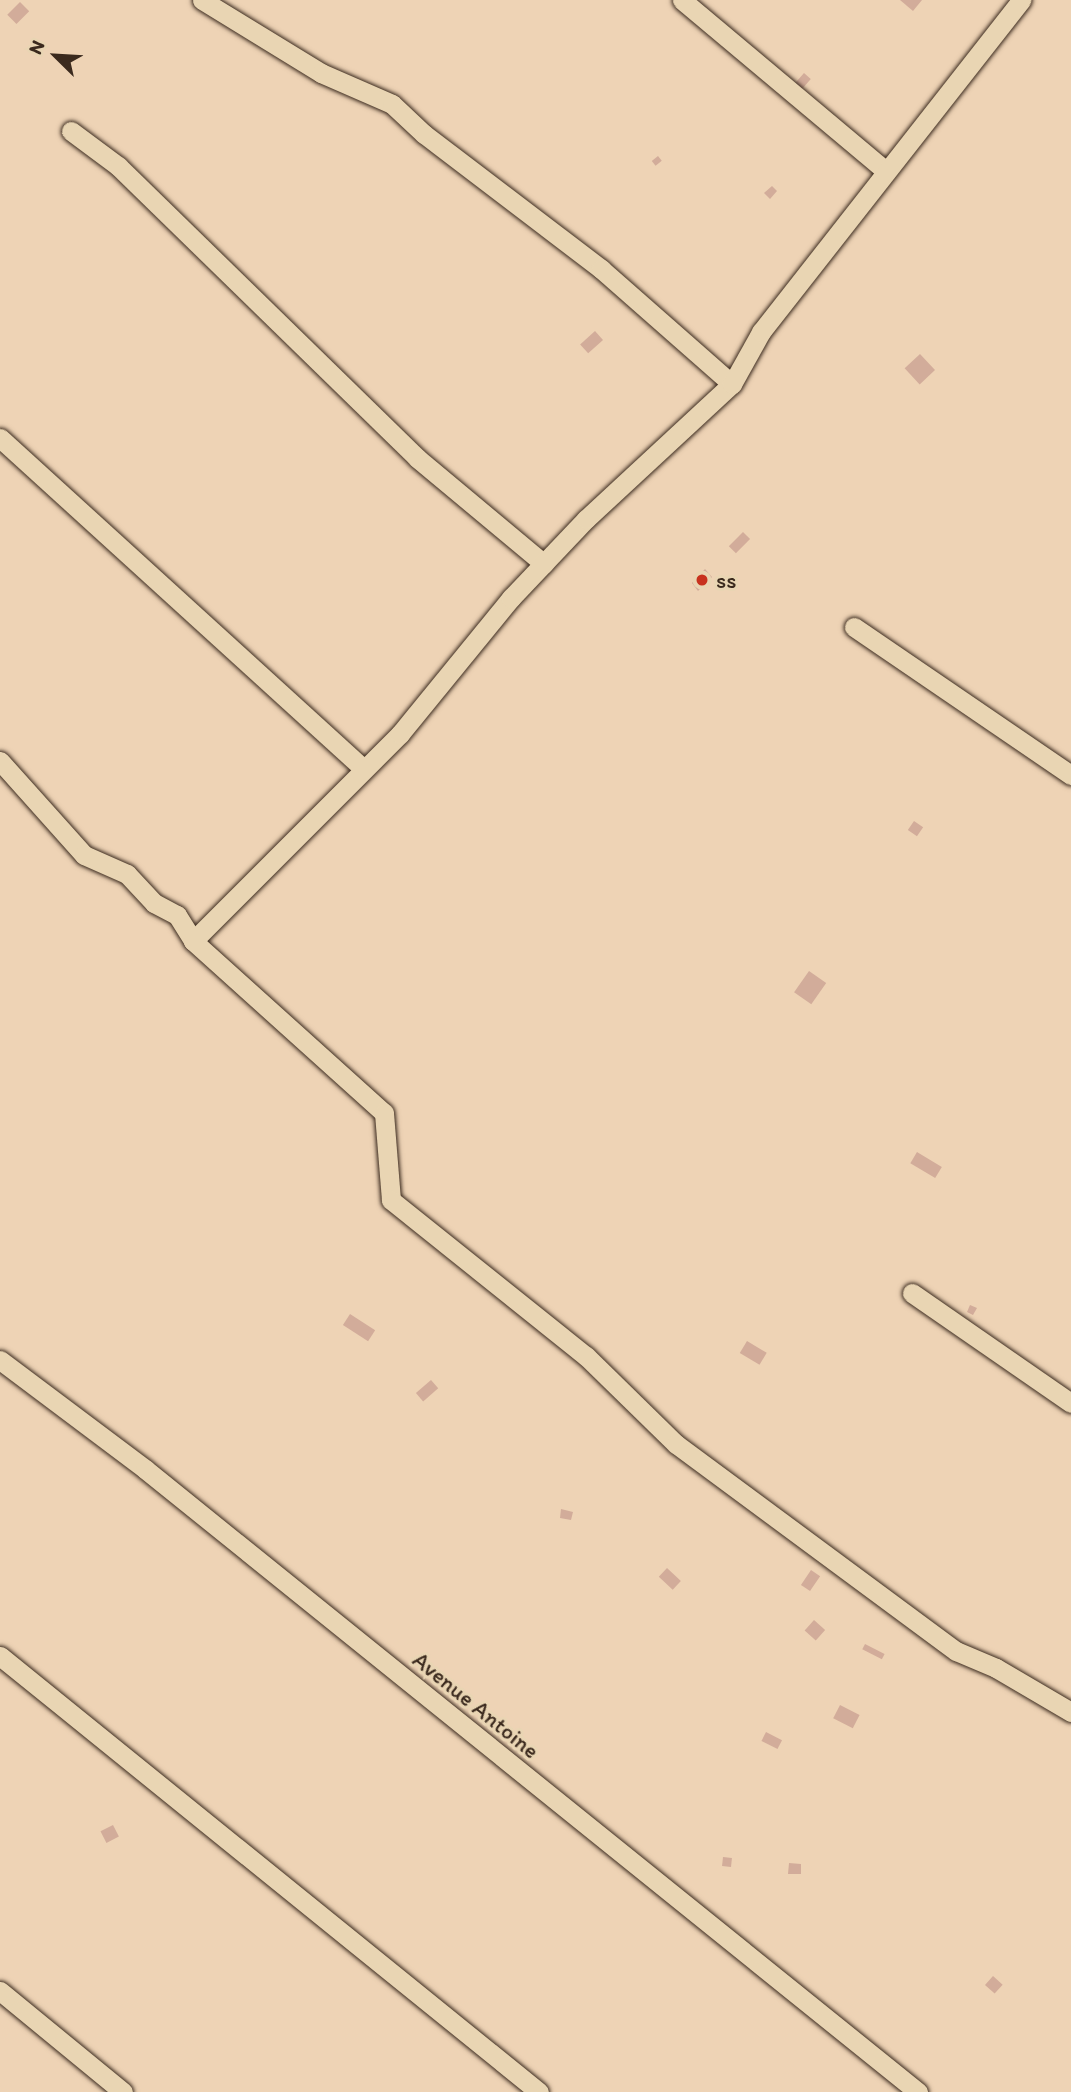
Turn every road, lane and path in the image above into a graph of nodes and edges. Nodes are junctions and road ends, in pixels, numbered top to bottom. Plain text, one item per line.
1 (202, 0) edge
2 (682, 0) edge
3 (1021, 0) edge
4 (71, 131) dead end
5 (886, 171) junction
6 (732, 384) junction
7 (0, 438) edge
8 (544, 564) junction
9 (854, 627) dead end
10 (0, 761) edge
11 (364, 769) junction
12 (1071, 775) edge
13 (193, 941) junction
14 (912, 1293) dead end
15 (0, 1360) edge
16 (1071, 1403) edge
17 (0, 1656) edge
18 (1071, 1712) edge
19 (0, 1991) edge
20 (123, 2092) edge
21 (539, 2092) edge
22 (918, 2092) edge

1 - 6 street
2 - 5 street
3 - 5 street
4 - 8 street
5 - 6 street
6 - 8 street
7 - 11 street
8 - 11 street
9 - 12 street
10 - 13 street
11 - 13 street
13 - 18 street
14 - 16 street
15 - 22 street, Avenue Antoine
17 - 21 street
19 - 20 street

